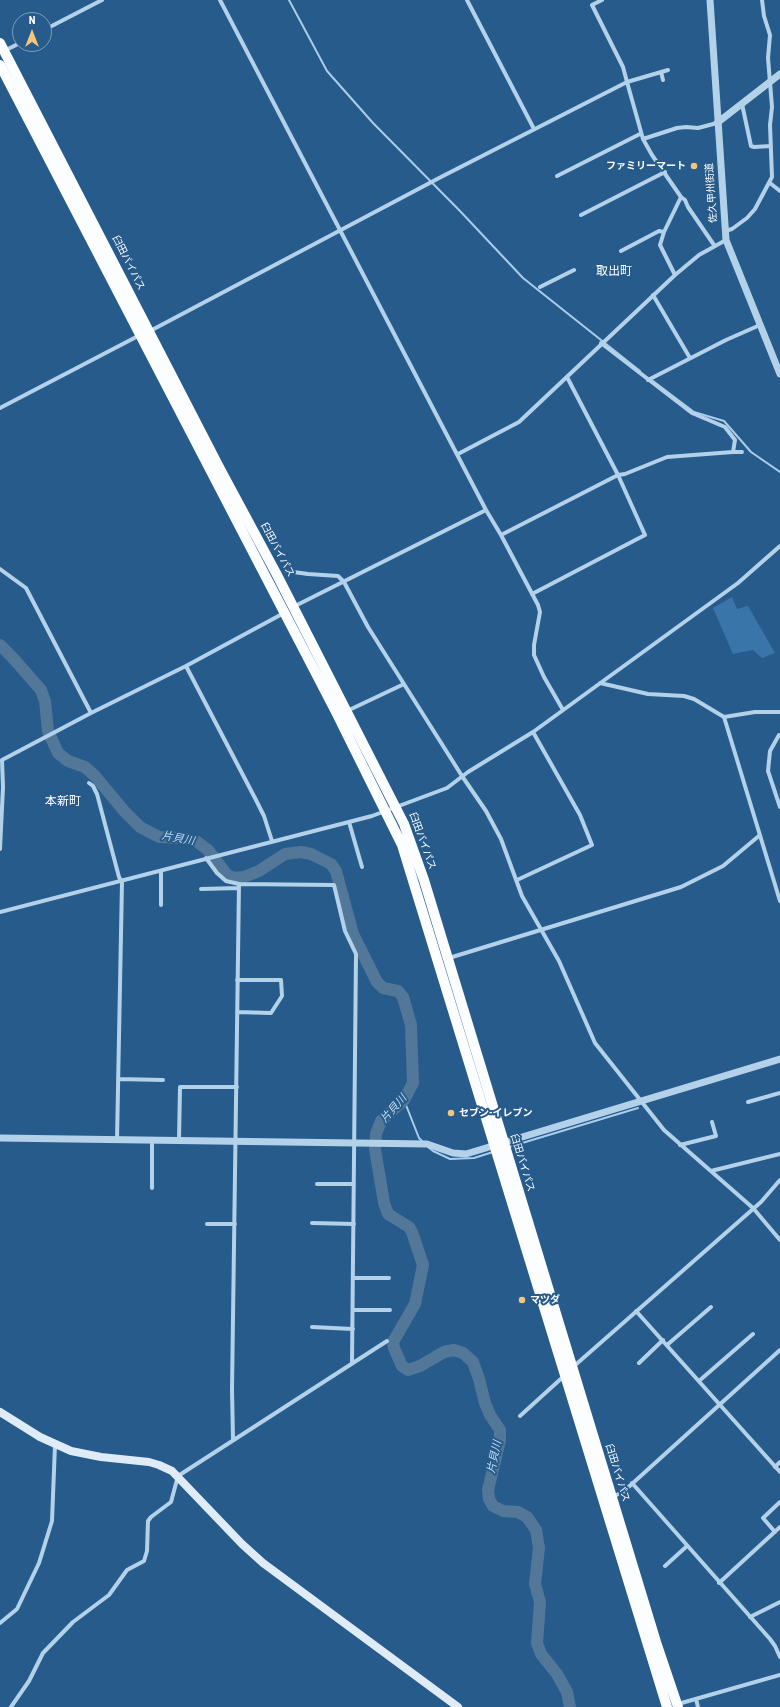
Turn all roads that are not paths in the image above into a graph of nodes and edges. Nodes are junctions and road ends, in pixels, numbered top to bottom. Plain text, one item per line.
1 (102, 0) edge
2 (220, 0) edge
3 (467, 0) edge
4 (602, 0) edge
5 (710, 0) edge
6 (762, 0) edge
7 (52, 26) edge
8 (12, 45) edge
9 (1, 49) edge
10 (0, 65) edge
11 (668, 70) dead end
12 (661, 72) junction
13 (780, 74) edge
14 (664, 80) dead end
15 (771, 81) junction
16 (627, 82) junction
17 (742, 104) junction
18 (717, 122) junction
19 (534, 129) junction
20 (640, 134) junction
21 (642, 139) junction
22 (771, 146) junction
23 (665, 172) junction
24 (557, 176) dead end
25 (770, 183) junction
26 (780, 190) edge
27 (681, 197) junction
28 (581, 215) dead end
29 (340, 231) junction
30 (664, 232) junction
31 (725, 232) junction
32 (726, 240) junction
33 (714, 245) junction
34 (621, 251) dead end
35 (574, 270) dead end
36 (676, 274) junction
37 (540, 287) dead end
38 (653, 296) junction
39 (760, 325) junction
40 (145, 333) junction
41 (603, 342) junction
42 (690, 358) junction
43 (780, 374) edge
44 (567, 377) junction
45 (650, 379) junction
46 (0, 408) edge
47 (733, 452) junction
48 (742, 452) dead end
49 (458, 454) junction
50 (618, 475) junction
51 (486, 510) junction
52 (501, 535) junction
53 (780, 546) edge
54 (0, 569) edge
55 (286, 570) dead end
56 (344, 582) junction
57 (532, 594) junction
58 (289, 610) junction
59 (186, 666) junction
60 (600, 683) junction
61 (404, 684) junction
62 (563, 710) junction
63 (347, 712) junction
64 (780, 712) edge
65 (91, 713) junction
66 (724, 718) junction
67 (533, 732) junction
68 (780, 735) edge
69 (462, 776) junction
70 (89, 783) dead end
71 (778, 796) edge
72 (780, 807) edge
73 (391, 810) junction
74 (349, 822) junction
75 (760, 835) junction
76 (272, 841) junction
77 (0, 848) edge
78 (207, 858) junction
79 (362, 867) dead end
80 (161, 871) junction
81 (517, 880) junction
82 (122, 882) junction
83 (239, 886) junction
84 (201, 889) dead end
85 (780, 901) edge
86 (161, 905) dead end
87 (0, 912) edge
88 (541, 931) junction
89 (447, 959) junction
90 (237, 980) junction
91 (237, 1012) junction
92 (780, 1058) edge
93 (118, 1079) junction
94 (163, 1080) dead end
95 (237, 1087) junction
96 (780, 1093) edge
97 (641, 1101) junction
98 (748, 1102) dead end
99 (712, 1122) dead end
100 (0, 1138) edge
101 (117, 1140) junction
102 (152, 1140) junction
103 (179, 1140) junction
104 (236, 1141) junction
105 (355, 1143) junction
106 (498, 1144) junction
107 (680, 1145) junction
108 (780, 1154) edge
109 (711, 1171) junction
110 (780, 1180) edge
111 (317, 1184) dead end
112 (354, 1184) junction
113 (152, 1188) dead end
114 (753, 1208) junction
115 (312, 1223) dead end
116 (207, 1224) dead end
117 (235, 1224) junction
118 (354, 1224) junction
119 (780, 1240) edge
120 (353, 1278) junction
121 (390, 1278) dead end
122 (711, 1307) dead end
123 (353, 1310) junction
124 (390, 1310) dead end
125 (636, 1311) junction
126 (312, 1327) dead end
127 (352, 1329) junction
128 (753, 1334) dead end
129 (663, 1340) junction
130 (387, 1341) dead end
131 (667, 1345) junction
132 (780, 1350) edge
133 (352, 1362) junction
134 (639, 1363) dead end
135 (573, 1367) junction
136 (564, 1375) junction
137 (699, 1381) junction
138 (720, 1404) junction
139 (0, 1412) edge
140 (520, 1416) dead end
141 (233, 1439) junction
142 (55, 1445) junction
143 (780, 1462) edge
144 (775, 1467) junction
145 (780, 1472) edge
146 (178, 1476) junction
147 (632, 1483) junction
148 (612, 1497) junction
149 (780, 1502) edge
150 (780, 1527) edge
151 (775, 1532) junction
152 (687, 1546) junction
153 (665, 1566) dead end
154 (719, 1583) junction
155 (780, 1602) edge
156 (750, 1617) junction
157 (0, 1623) edge
158 (780, 1657) edge
159 (780, 1675) edge
160 (696, 1699) junction
161 (673, 1706) edge
162 (11, 1707) edge
163 (458, 1707) edge
164 (698, 1707) edge

1 - 7 street
2 - 29 street
3 - 19 street
4 - 16 street
5 - 18 street, 佐久甲州街道
6 - 15 street
8 - 9 street
9 - 40 highway, 臼田バイパス
10 - 40 highway, 臼田バイパス
11 - 12 street
12 - 14 street
12 - 16 street
13 - 15 street
15 - 17 street
15 - 22 street
16 - 19 street
16 - 20 street
17 - 18 street
17 - 22 street
18 - 21 street
18 - 31 street, 佐久甲州街道
19 - 29 street
20 - 21 street
20 - 24 street
21 - 23 street
22 - 25 street
23 - 27 street
23 - 28 street
25 - 26 street
25 - 31 street
27 - 30 street
27 - 33 street
29 - 40 street
29 - 49 street
30 - 34 street
30 - 36 street
31 - 32 street, 佐久甲州街道
32 - 33 street
32 - 39 street, 佐久甲州街道
33 - 36 street
35 - 37 street
36 - 38 street
38 - 41 street
38 - 42 street
39 - 42 street
39 - 43 street, 佐久甲州街道
40 - 46 street
40 - 58 highway, 臼田バイパス
41 - 44 street
41 - 45 street
42 - 45 street
44 - 49 street
44 - 50 street
45 - 47 street
47 - 48 street
47 - 50 street
49 - 51 street
50 - 52 street
50 - 57 street
51 - 52 street
51 - 56 street
52 - 57 street
53 - 60 street
54 - 65 street
55 - 56 street
56 - 58 street
56 - 61 street
57 - 62 street
58 - 59 street
58 - 63 highway, 臼田バイパス
58 - 73 highway, 臼田バイパス
59 - 65 street
59 - 76 street
60 - 62 street
60 - 66 street
61 - 63 street
61 - 69 street
62 - 67 street
63 - 73 highway, 臼田バイパス
64 - 66 street
65 - 77 street
66 - 75 street
67 - 69 street
67 - 81 street
68 - 71 street
69 - 73 street
69 - 81 street
70 - 82 street
71 - 72 street
73 - 74 street
73 - 89 highway, 臼田バイパス
73 - 106 highway, 臼田バイパス
74 - 76 street
74 - 79 street
75 - 85 street
75 - 88 street
76 - 78 street
78 - 80 street
78 - 83 street
80 - 82 street
80 - 86 street
81 - 88 street
82 - 87 street
82 - 93 street
83 - 84 street
83 - 90 street
83 - 105 street
88 - 89 street
88 - 97 street
89 - 106 highway, 臼田バイパス
90 - 91 street
90 - 91 street
91 - 95 street
92 - 97 street
93 - 94 street
93 - 101 street
95 - 103 street
95 - 104 street
96 - 98 street
97 - 106 street
97 - 107 street
99 - 107 street
100 - 101 street
101 - 102 street
102 - 103 street
102 - 113 street
103 - 104 street
104 - 105 street
104 - 117 street
105 - 106 street
105 - 112 street
106 - 135 highway, 臼田バイパス
106 - 136 highway, 臼田バイパス
107 - 109 street
108 - 109 street
109 - 114 street
110 - 114 street
111 - 112 street
112 - 118 street
114 - 119 street
114 - 125 street
115 - 118 street
116 - 117 street
117 - 141 street
118 - 120 street
120 - 121 street
120 - 123 street
122 - 131 street
123 - 124 street
123 - 127 street
125 - 129 street
125 - 135 street
126 - 127 street
127 - 133 street
128 - 137 street
129 - 131 street
129 - 134 street
130 - 133 street
131 - 137 street
132 - 138 street
133 - 141 street
135 - 136 street
135 - 148 highway, 臼田バイパス
136 - 140 street
136 - 161 highway, 臼田バイパス
137 - 138 street
138 - 144 street
138 - 147 street
139 - 142 main road
141 - 146 street
142 - 146 main road
142 - 157 street
143 - 144 street
144 - 145 street
146 - 162 street
146 - 163 main road
147 - 148 street
147 - 152 street
148 - 161 highway, 臼田バイパス
149 - 151 street
150 - 151 street
151 - 154 street
152 - 153 street
152 - 154 street
154 - 156 street
155 - 156 street
156 - 158 street
159 - 160 street
160 - 161 street
160 - 164 street

